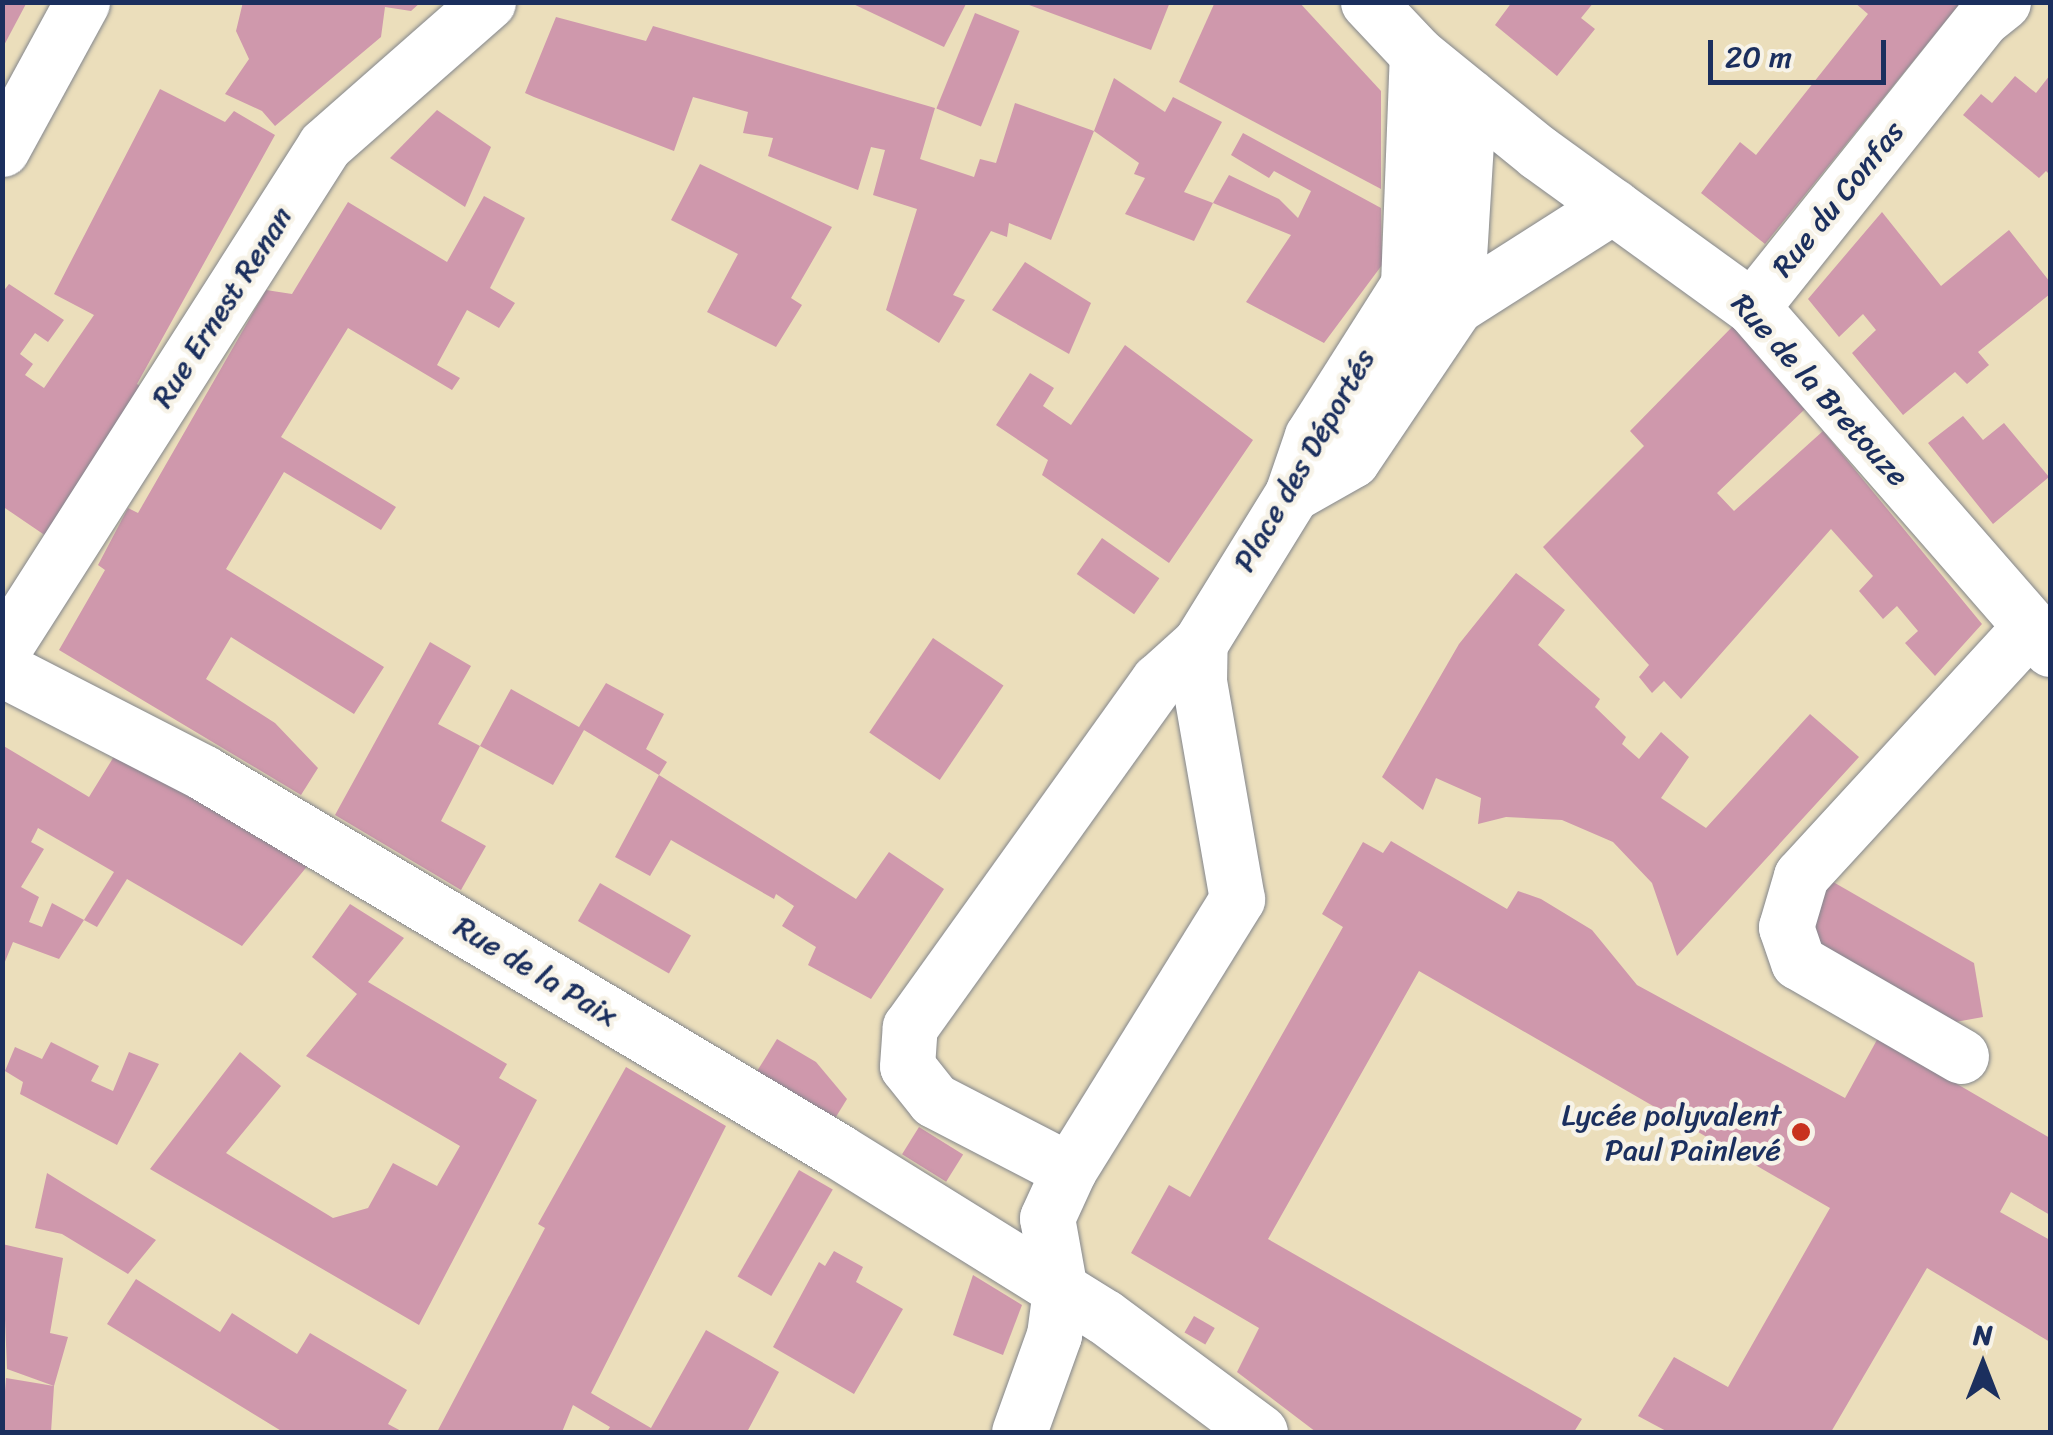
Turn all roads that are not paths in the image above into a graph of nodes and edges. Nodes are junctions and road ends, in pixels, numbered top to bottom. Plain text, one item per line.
1 (82, 2) edge
2 (488, 2) edge
3 (1368, 2) edge
4 (2003, 2) edge
5 (1417, 54) junction
6 (1468, 96) junction
7 (2, 148) edge
8 (1613, 206) junction
9 (1456, 306) junction
10 (1752, 306) junction
11 (1292, 494) junction
12 (2040, 638) edge
13 (1200, 644) junction
14 (2, 650) edge
15 (2, 669) edge
16 (1961, 1056) dead end
17 (1069, 1170) junction
18 (1060, 1290) junction
19 (1019, 1432) edge
20 (1260, 1432) edge

1 - 7 street
2 - 14 street, Rue Ernest Renan
3 - 5 street, Rue de la Bretouze
4 - 10 street, Rue du Confas
5 - 6 street, Rue de la Bretouze
5 - 11 street, Place des Déportés
6 - 8 street, Rue de la Bretouze
6 - 9 street
8 - 9 street
8 - 10 street, Rue de la Bretouze
9 - 11 street
10 - 12 street, Rue de la Bretouze
11 - 13 street, Place des Déportés
12 - 16 street
13 - 17 street
13 - 17 street, Place des Déportés
15 - 18 street, Rue de la Paix
17 - 18 street
18 - 19 street
18 - 20 street, Rue de la Paix

